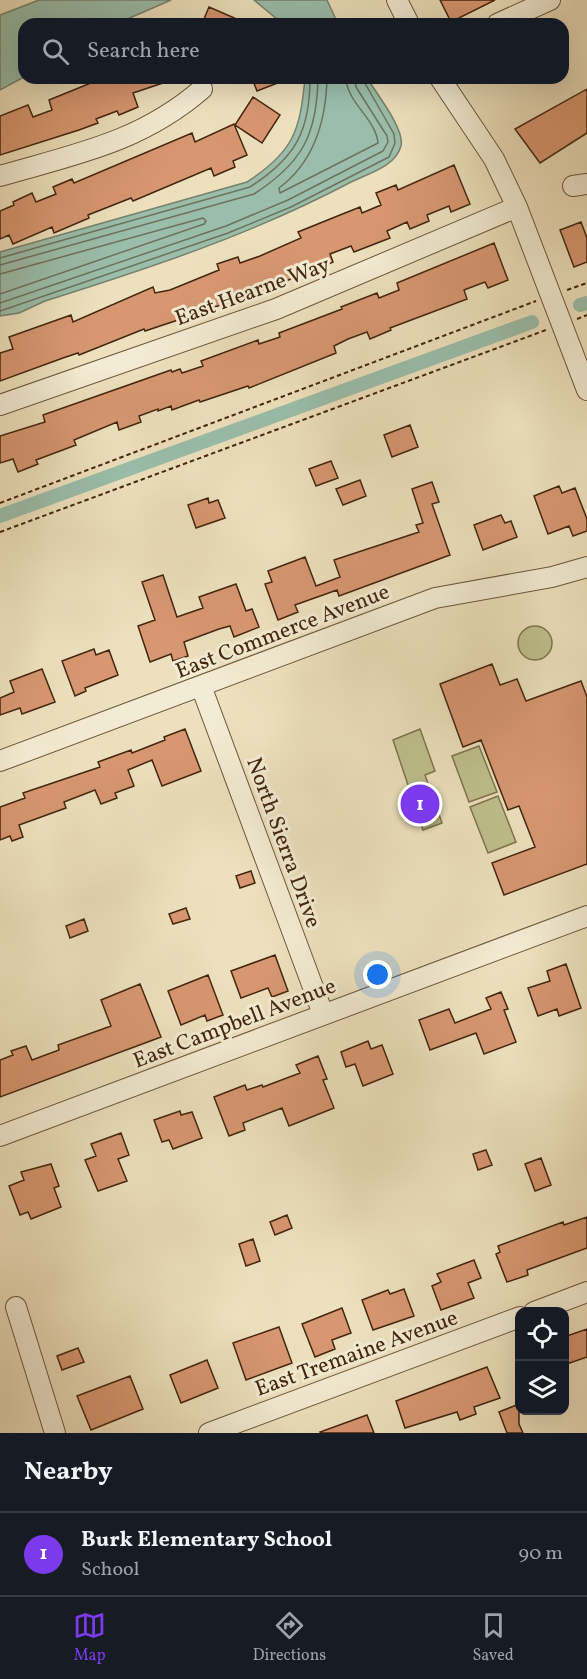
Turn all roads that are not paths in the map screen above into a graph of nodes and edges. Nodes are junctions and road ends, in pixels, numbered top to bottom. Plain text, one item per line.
1 (397, 0) edge
2 (550, 0) edge
3 (406, 18) edge
4 (510, 18) edge
5 (444, 84) edge
6 (202, 89) dead end
7 (0, 176) edge
8 (517, 207) junction
9 (587, 390) edge
10 (0, 405) edge
11 (587, 567) edge
12 (201, 686) junction
13 (0, 761) edge
14 (587, 916) edge
15 (323, 1014) junction
16 (0, 1136) edge
17 (587, 1292) edge
18 (16, 1307) dead end
19 (545, 1307) edge
20 (515, 1318) edge
21 (55, 1433) edge
22 (209, 1433) edge

1 - 3 street
2 - 4 street
5 - 8 street
6 - 7 street
8 - 9 street
8 - 10 street, East Hearne Way
11 - 12 street, East Commerce Avenue
12 - 13 street, East Commerce Avenue
12 - 15 street, North Sierra Drive
14 - 15 street, East Campbell Avenue
15 - 16 street, East Campbell Avenue
17 - 19 street
18 - 21 street
20 - 22 street, East Tremaine Avenue

